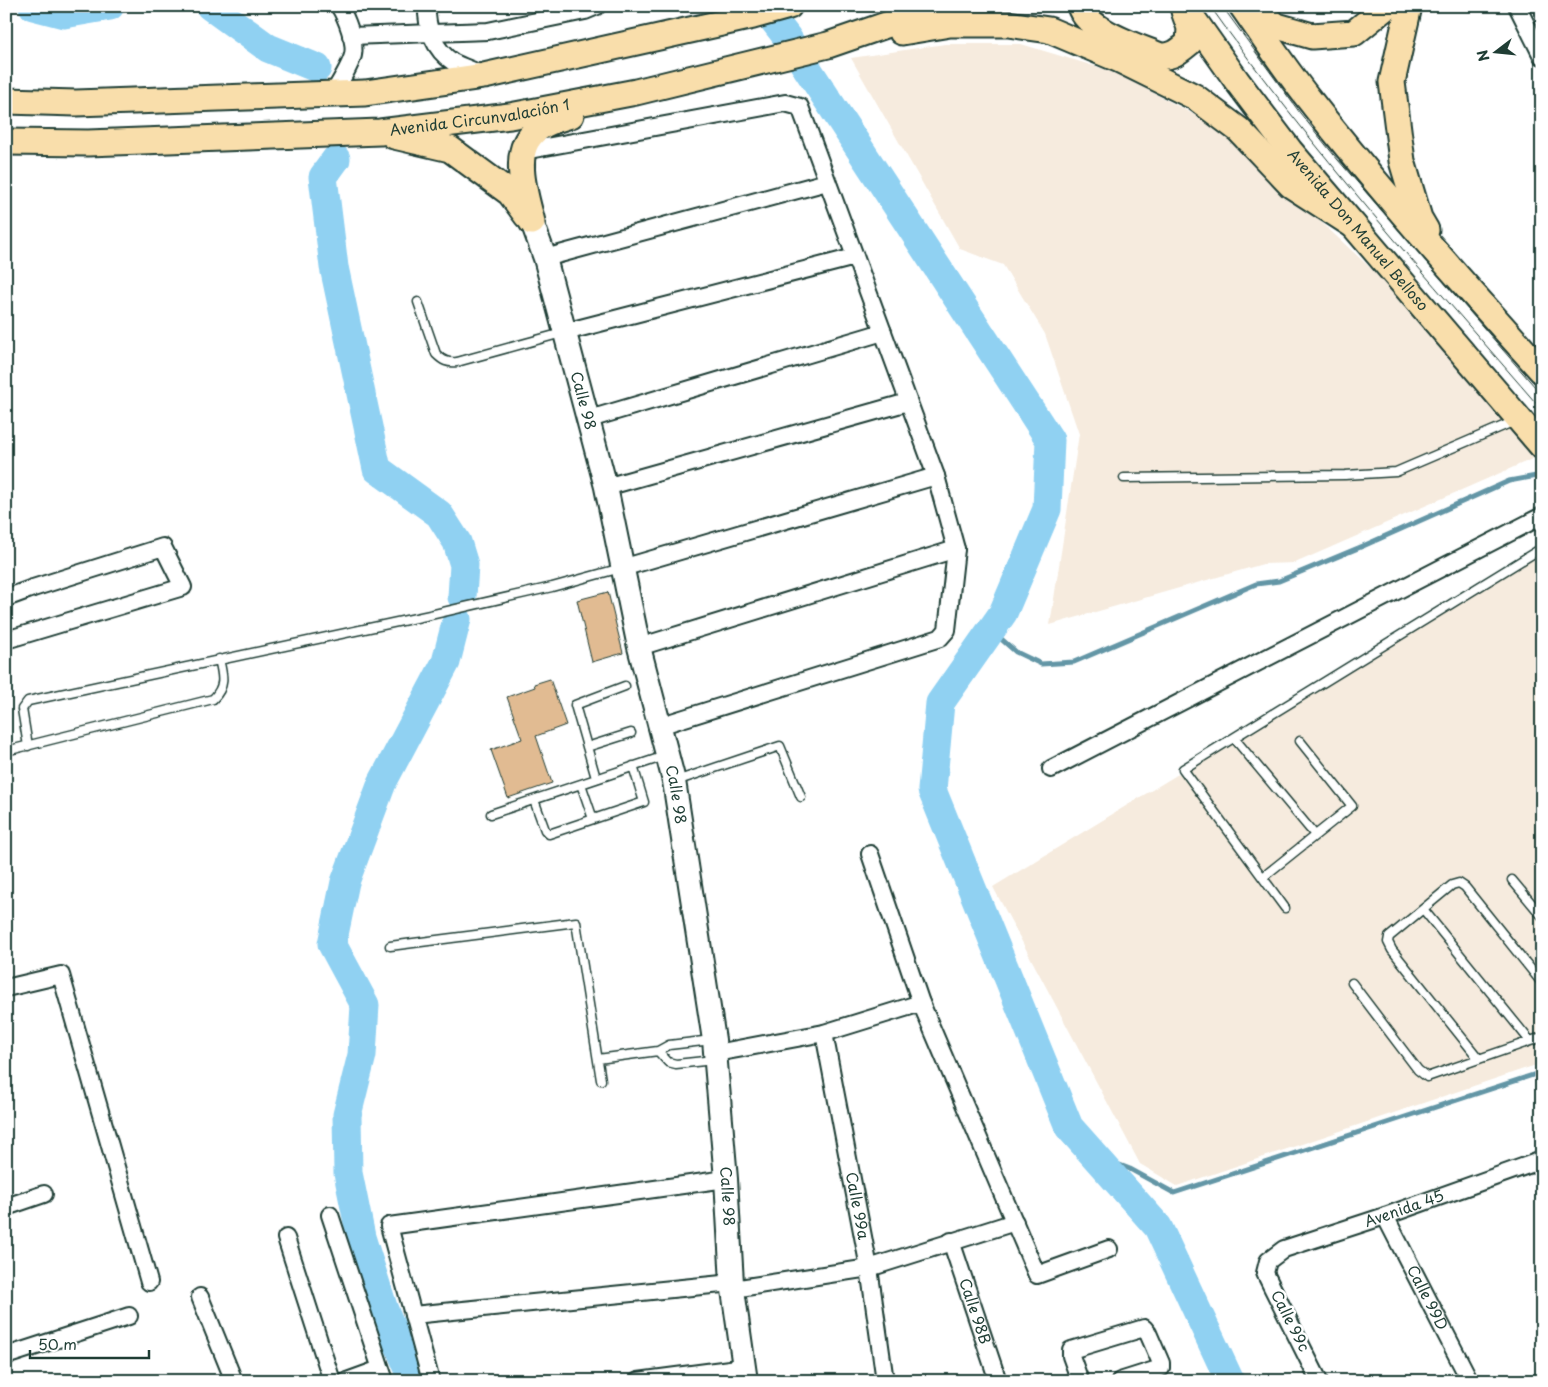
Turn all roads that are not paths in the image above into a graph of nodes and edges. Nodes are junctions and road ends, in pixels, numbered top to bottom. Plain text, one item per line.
1 (339, 6) edge
2 (427, 6) edge
3 (597, 6) edge
4 (789, 6) edge
5 (941, 6) edge
6 (1080, 6) edge
7 (1183, 6) edge
8 (1242, 6) edge
9 (1248, 6) edge
10 (1388, 6) edge
11 (1409, 6) edge
12 (1517, 6) edge
13 (430, 34) junction
14 (352, 36) junction
15 (828, 45) junction
16 (1542, 56) edge
17 (484, 76) junction
18 (636, 92) junction
19 (333, 94) junction
20 (6, 101) edge
21 (380, 132) junction
22 (6, 142) edge
23 (524, 152) junction
24 (828, 182) junction
25 (532, 222) junction
26 (1353, 225) junction
27 (855, 257) junction
28 (1439, 257) junction
29 (545, 258) junction
30 (418, 302) dead end
31 (565, 332) junction
32 (883, 332) junction
33 (1542, 371) edge
34 (908, 402) junction
35 (586, 420) junction
36 (1519, 420) junction
37 (1542, 446) edge
38 (936, 476) junction
39 (1124, 478) dead end
40 (606, 487) junction
41 (1542, 516) edge
42 (1542, 548) edge
43 (956, 549) junction
44 (622, 568) junction
45 (6, 598) edge
46 (6, 640) edge
47 (639, 647) junction
48 (219, 659) junction
49 (626, 686) dead end
50 (659, 726) junction
51 (631, 733) dead end
52 (1234, 738) junction
53 (1300, 741) dead end
54 (28, 746) junction
55 (587, 747) junction
56 (6, 752) edge
57 (667, 755) junction
58 (633, 766) junction
59 (1051, 769) dead end
60 (596, 778) junction
61 (674, 781) junction
62 (581, 784) junction
63 (801, 797) dead end
64 (534, 800) junction
65 (491, 814) dead end
66 (593, 819) junction
67 (1315, 836) junction
68 (870, 854) dead end
69 (1263, 878) junction
70 (1512, 880) dead end
71 (1285, 908) dead end
72 (1422, 909) junction
73 (1542, 916) edge
74 (390, 946) dead end
75 (1352, 983) dead end
76 (1542, 983) edge
77 (6, 988) edge
78 (921, 1003) junction
79 (824, 1033) junction
80 (1542, 1037) edge
81 (1530, 1041) junction
82 (658, 1051) junction
83 (715, 1051) junction
84 (598, 1059) junction
85 (1479, 1059) junction
86 (601, 1080) dead end
87 (1540, 1165) edge
88 (726, 1179) junction
89 (44, 1194) dead end
90 (6, 1207) edge
91 (330, 1215) dead end
92 (1385, 1216) junction
93 (1014, 1222) junction
94 (286, 1238) dead end
95 (952, 1241) junction
96 (1108, 1249) dead end
97 (1268, 1261) joint
98 (869, 1268) junction
99 (149, 1282) dead end
100 (732, 1286) junction
101 (200, 1297) dead end
102 (413, 1315) junction
103 (129, 1316) dead end
104 (6, 1356) edge
105 (746, 1374) edge
106 (382, 1375) edge
107 (234, 1381) edge
108 (332, 1381) edge
109 (347, 1381) edge
110 (431, 1381) edge
111 (638, 1381) edge
112 (884, 1381) edge
113 (998, 1381) edge
114 (1080, 1381) edge
115 (1120, 1381) edge
116 (1319, 1381) edge
117 (1470, 1381) edge

1 - 14 street
2 - 13 street
3 - 13 street
4 - 17 main road
5 - 15 main road, Avenida Circunvalación 1
6 - 7 main road
7 - 26 main road, Avenida Don Manuel Belloso
8 - 28 main road
9 - 10 main road
11 - 28 main road
12 - 16 street
13 - 14 street
13 - 17 street
14 - 19 street
15 - 18 main road, Avenida Circunvalación 1
15 - 26 main road
17 - 19 main road
18 - 21 main road, Avenida Circunvalación 1
18 - 23 main road
19 - 20 main road
21 - 22 main road, Avenida Circunvalación 1
21 - 25 main road
23 - 24 street
23 - 25 main road
24 - 27 street
24 - 29 street
25 - 29 street, Calle 98
26 - 36 main road, Avenida Don Manuel Belloso
27 - 31 street
27 - 32 street
28 - 33 main road
29 - 31 street, Calle 98
30 - 31 lane
31 - 35 street, Calle 98
32 - 34 street
32 - 35 street
34 - 38 street
34 - 40 street
35 - 40 street, Calle 98
36 - 37 main road, Avenida Don Manuel Belloso
36 - 39 lane
38 - 43 street
38 - 44 street
40 - 44 street, Calle 98
41 - 59 street
42 - 52 lane
43 - 47 street
43 - 50 street
44 - 47 street, Calle 98
44 - 48 lane
45 - 46 street
47 - 50 street, Calle 98
48 - 54 lane
48 - 54 lane
49 - 55 lane
50 - 57 street, Calle 98
51 - 55 lane
52 - 67 lane
52 - 69 lane
53 - 67 lane
54 - 56 lane
55 - 60 lane
57 - 58 lane
57 - 61 street, Calle 98
58 - 60 lane
58 - 66 lane
60 - 62 lane
61 - 63 lane
61 - 83 street, Calle 98
62 - 64 lane
62 - 66 lane
64 - 65 lane
64 - 66 lane
67 - 69 lane
68 - 78 street
69 - 71 lane
70 - 73 lane
72 - 76 lane
72 - 81 lane
72 - 85 lane
74 - 84 lane
75 - 85 lane
77 - 99 street
78 - 79 street
78 - 93 street
79 - 83 street
79 - 98 street, Calle 99a
80 - 81 lane
81 - 85 lane
82 - 83 lane
82 - 83 lane
82 - 84 lane
83 - 88 street, Calle 98
84 - 86 lane
87 - 92 street, Avenida 45
88 - 100 street, Calle 98
88 - 102 street
89 - 90 street
91 - 106 street
92 - 97 street, Avenida 45
92 - 117 street, Calle 99D
93 - 95 street
93 - 96 street
94 - 108 street
95 - 98 street
95 - 113 street, Calle 98B
97 - 116 street, Calle 99c
98 - 100 street
98 - 112 street, Calle 99a
100 - 102 street
100 - 105 street, Calle 98
101 - 107 street
102 - 110 street
103 - 104 street
105 - 111 street
106 - 109 street
114 - 115 street

